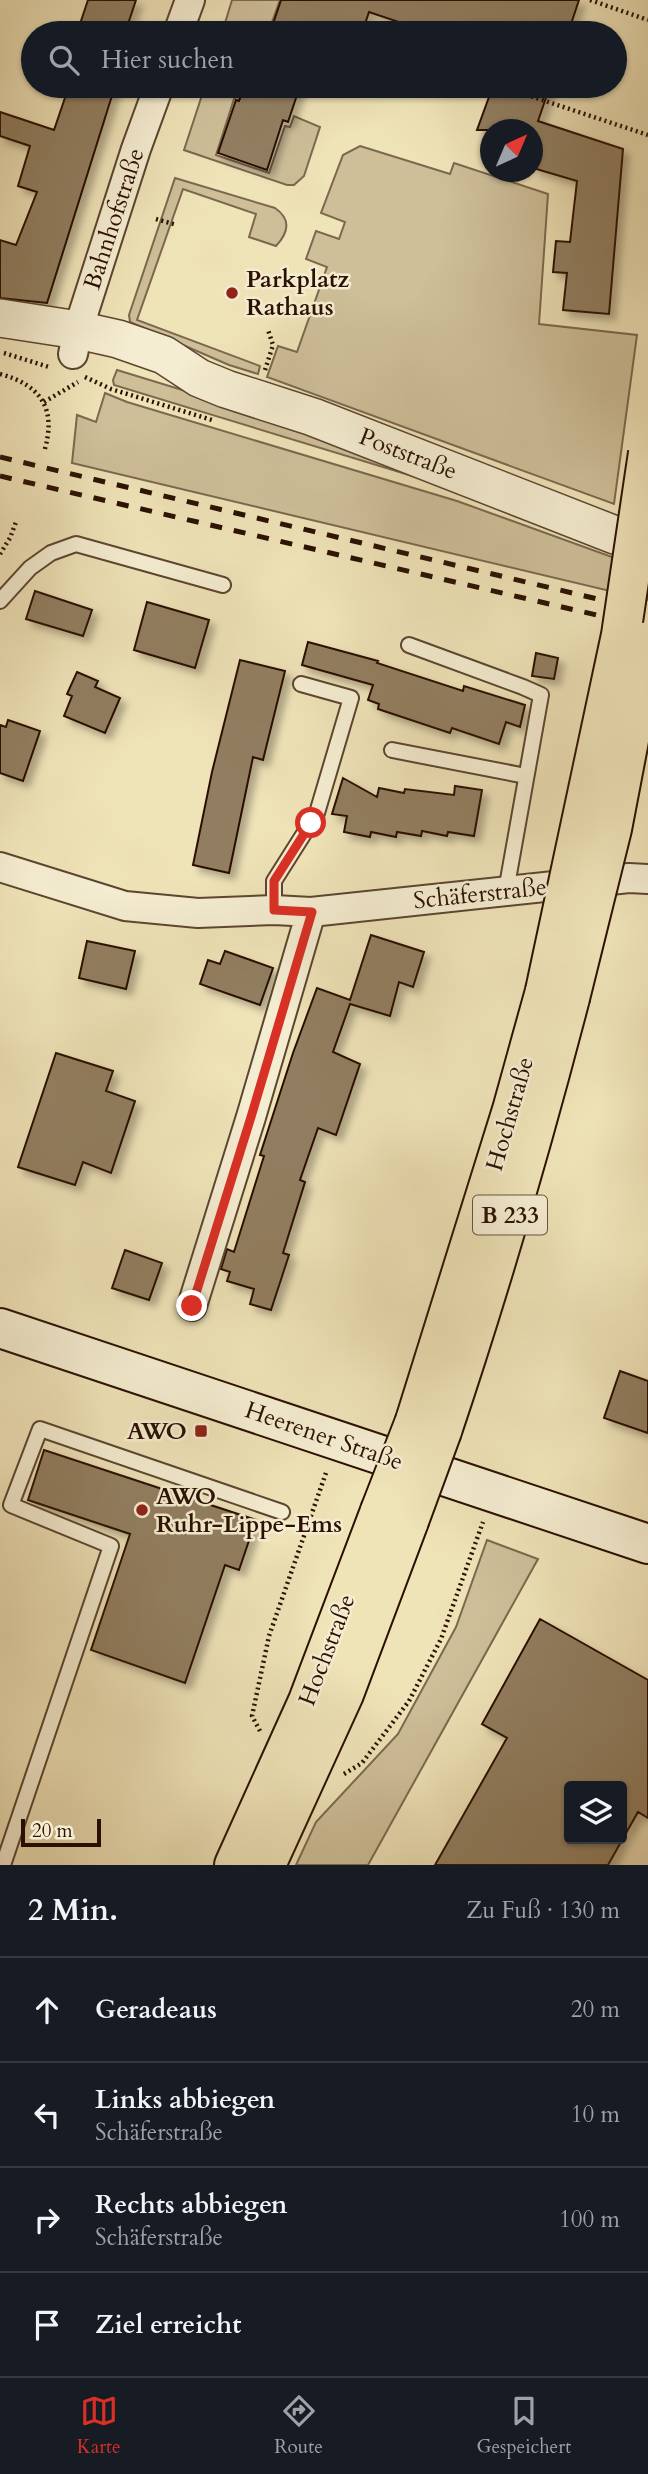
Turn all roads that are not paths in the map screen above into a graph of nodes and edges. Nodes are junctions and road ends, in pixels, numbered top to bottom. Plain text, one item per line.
1 (190, 0) edge
2 (182, 21) edge
3 (155, 98) edge
4 (0, 318) edge
5 (0, 339) edge
6 (74, 361) junction
7 (648, 453) edge
8 (615, 535) dead end
9 (223, 585) dead end
10 (0, 601) edge
11 (648, 641) edge
12 (409, 645) dead end
13 (301, 684) dead end
14 (392, 750) dead end
15 (526, 776) junction
16 (0, 867) edge
17 (648, 879) edge
18 (506, 891) junction
19 (274, 910) junction
20 (312, 912) junction
21 (557, 994) junction
22 (192, 1306) dead end
23 (0, 1328) edge
24 (282, 1513) dead end
25 (395, 1516) junction
26 (648, 1544) edge
27 (3, 1865) edge
28 (234, 1865) edge
29 (266, 1865) edge

1 - 2 street
3 - 6 street, Bahnhofstraße
4 - 6 street, Poststraße
5 - 6 street, Poststraße
6 - 8 street, Poststraße
7 - 21 main road, Hochstraße / B 233, bridge
9 - 10 lane
11 - 21 main road, Hochstraße / B 233, bridge
12 - 15 lane
13 - 19 lane
14 - 15 lane
15 - 18 lane
16 - 19 street, Schäferstraße
17 - 18 street, Schäferstraße
18 - 20 street, Schäferstraße
19 - 20 street, Schäferstraße
20 - 22 street
21 - 25 main road, Hochstraße / B 233, bridge
23 - 26 main road, Heerener Straße
24 - 27 lane
25 - 28 main road, Hochstraße / B 233
25 - 29 main road, Hochstraße / B 233

